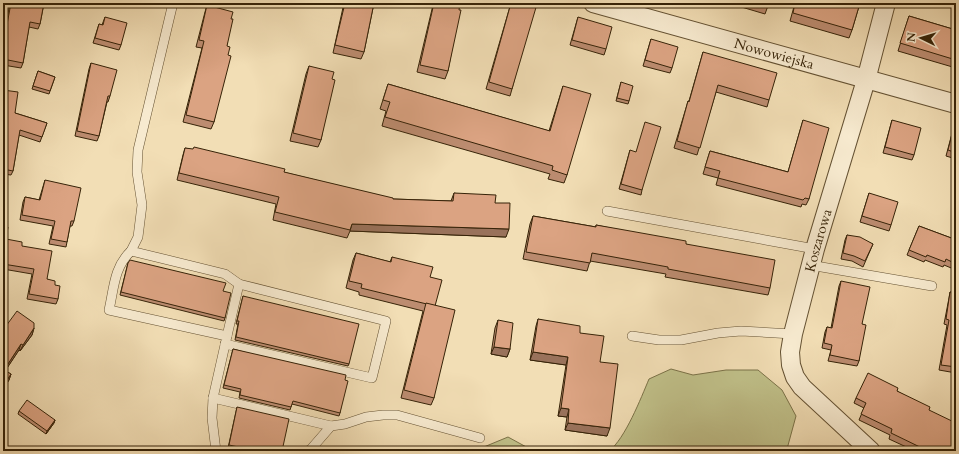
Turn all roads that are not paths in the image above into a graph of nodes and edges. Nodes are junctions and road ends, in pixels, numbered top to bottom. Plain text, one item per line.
1 (174, 3) edge
2 (593, 3) edge
3 (886, 3) edge
4 (866, 80) junction
5 (956, 104) edge
6 (607, 211) dead end
7 (132, 251) junction
8 (813, 257) junction
9 (239, 284) junction
10 (932, 286) dead end
11 (793, 334) junction
12 (632, 336) dead end
13 (226, 340) junction
14 (213, 398) junction
15 (331, 426) junction
16 (480, 438) dead end
17 (216, 451) edge
18 (308, 451) edge
19 (871, 451) edge

1 - 7 lane
2 - 4 street, Nowowiejska
3 - 4 street, Koszarowa
4 - 5 street, Nowowiejska
4 - 8 street, Koszarowa
6 - 8 lane
7 - 9 lane
7 - 13 lane
8 - 10 lane
8 - 11 street, Koszarowa
9 - 13 lane
9 - 13 lane
11 - 12 lane
11 - 19 street, Koszarowa
13 - 14 lane
14 - 15 lane
14 - 17 lane
15 - 16 lane
15 - 18 lane

